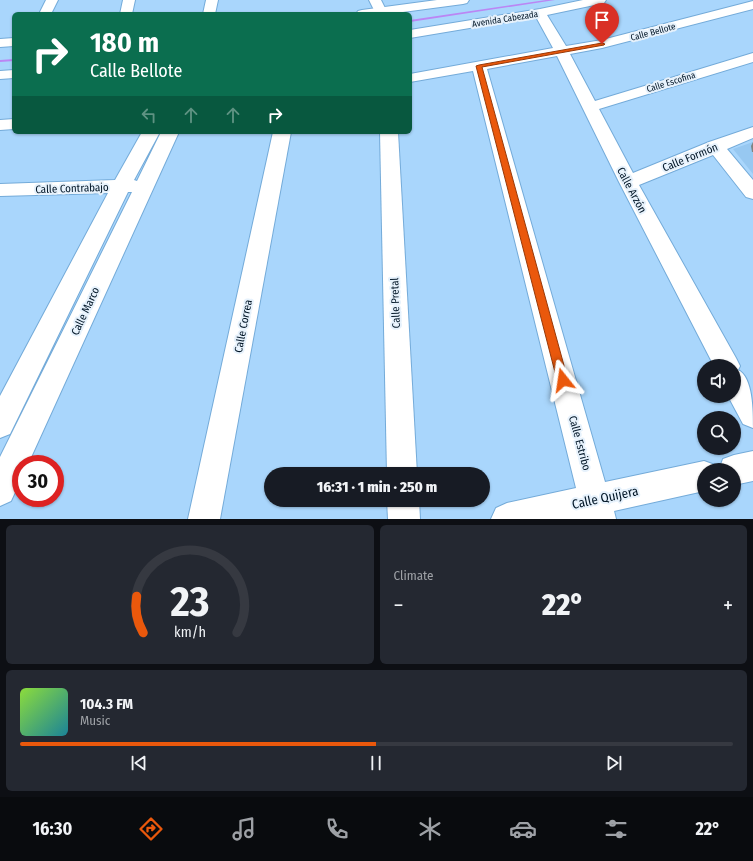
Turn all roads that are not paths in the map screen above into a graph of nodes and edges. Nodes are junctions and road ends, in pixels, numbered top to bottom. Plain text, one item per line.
1 (52, 0) edge
2 (129, 0) edge
3 (375, 0) edge
4 (463, 0) edge
5 (600, 0) edge
6 (218, 2) edge
7 (753, 5) edge
8 (46, 12) edge
9 (126, 12) edge
10 (210, 12) edge
11 (381, 12) joint
12 (540, 14) junction
13 (412, 34) edge
14 (12, 42) edge
15 (0, 43) edge
16 (562, 52) junction
17 (753, 56) edge
18 (479, 66) junction
19 (12, 74) edge
20 (0, 75) edge
21 (412, 78) edge
22 (590, 107) junction
23 (12, 124) edge
24 (0, 125) edge
25 (753, 132) edge
26 (149, 134) edge
27 (169, 134) edge
28 (282, 134) edge
29 (389, 134) edge
30 (715, 146) junction
31 (628, 182) junction
32 (144, 185) junction
33 (121, 186) junction
34 (0, 190) edge
35 (753, 194) edge
36 (722, 359) edge
37 (741, 393) edge
38 (753, 415) edge
39 (0, 424) edge
40 (753, 466) edge
41 (402, 467) edge
42 (741, 469) edge
43 (697, 478) edge
44 (0, 490) edge
45 (403, 507) edge
46 (597, 509) edge
47 (204, 519) edge
48 (404, 519) edge
49 (507, 519) edge

1 - 8 street
2 - 9 street
3 - 11 street
4 - 11 street
5 - 12 street, Avenida Cabezada
6 - 10 street
7 - 16 street, Calle Bellote
12 - 13 street, Avenida Cabezada
12 - 16 street, Calle Arzón
14 - 15 street
16 - 18 street, Calle Bellote
16 - 22 street, Calle Arzón
17 - 22 street, Calle Escofina
18 - 21 street, Calle Bellote
18 - 46 street, Calle Estribo
19 - 20 street
22 - 31 street, Calle Arzón
23 - 24 street
25 - 30 street, Calle Formón
26 - 33 street
27 - 32 street, Calle Marco
28 - 47 street, Calle Correa
29 - 41 street, Calle Pretal
30 - 31 street, Calle Formón
30 - 35 street
31 - 36 street, Calle Arzón
32 - 33 street, Calle Contrabajo
32 - 44 street, Calle Marco
33 - 34 street, Calle Contrabajo
33 - 39 street
37 - 38 street
40 - 42 street
43 - 46 street, Calle Quijera
45 - 48 street
46 - 49 street, Calle Quijera

